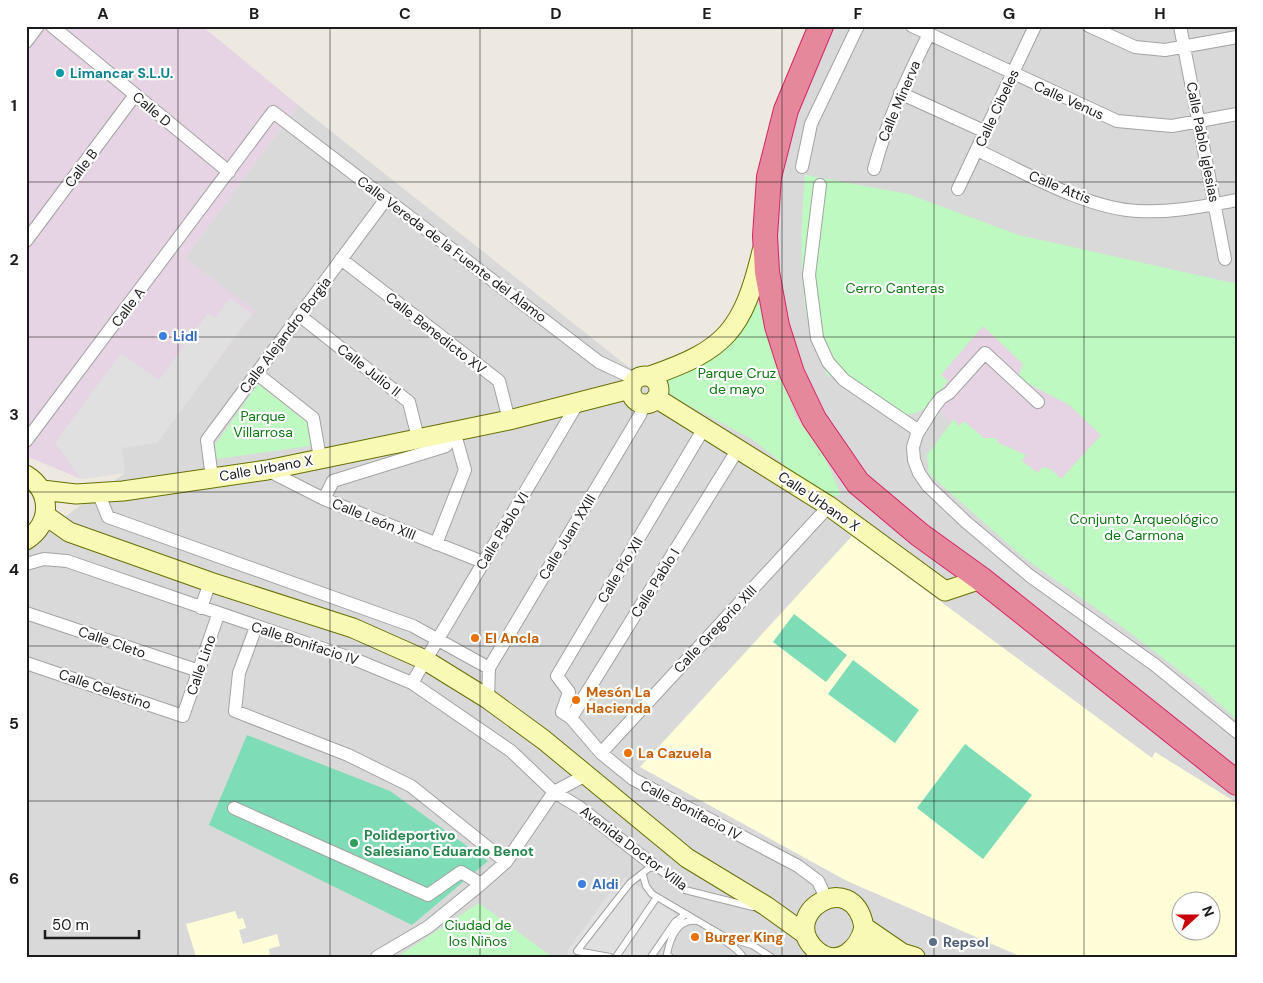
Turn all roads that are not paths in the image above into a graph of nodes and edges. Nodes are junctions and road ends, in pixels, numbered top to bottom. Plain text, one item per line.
1 (38, 26) edge
2 (52, 26) edge
3 (821, 26) edge
4 (858, 26) edge
5 (912, 26) edge
6 (1035, 26) edge
7 (1089, 26) edge
8 (1180, 26) edge
9 (929, 34) junction
10 (1237, 37) edge
11 (26, 42) edge
12 (1184, 47) junction
13 (1013, 74) junction
14 (900, 93) junction
15 (135, 94) junction
16 (274, 112) joint
17 (1237, 114) edge
18 (1199, 121) junction
19 (986, 132) junction
20 (977, 150) junction
21 (802, 166) dead end
22 (874, 169) dead end
23 (229, 172) junction
24 (820, 184) dead end
25 (958, 189) dead end
26 (386, 199) junction
27 (1237, 200) edge
28 (1216, 204) junction
29 (766, 236) junction
30 (26, 241) edge
31 (1225, 259) dead end
32 (341, 260) junction
33 (299, 315) junction
34 (256, 373) junction
35 (638, 381) junction
36 (579, 401) junction
37 (650, 401) junction
38 (1038, 402) dead end
39 (509, 420) junction
40 (704, 428) junction
41 (454, 431) junction
42 (918, 431) junction
43 (418, 438) junction
44 (26, 441) edge
45 (738, 449) junction
46 (320, 458) junction
47 (267, 470) junction
48 (26, 475) edge
49 (212, 478) junction
50 (42, 490) junction
51 (98, 492) junction
52 (76, 494) junction
53 (324, 498) junction
54 (829, 506) junction
55 (46, 512) junction
56 (69, 532) junction
57 (30, 538) edge
58 (436, 544) junction
59 (483, 562) junction
60 (26, 564) edge
61 (981, 579) junction
62 (210, 582) junction
63 (201, 608) junction
64 (26, 613) edge
65 (218, 615) junction
66 (256, 627) junction
67 (438, 639) junction
68 (425, 660) junction
69 (26, 663) edge
70 (489, 668) junction
71 (199, 671) junction
72 (412, 683) junction
73 (488, 699) junction
74 (567, 715) junction
75 (183, 716) joint
76 (1160, 721) junction
77 (1237, 732) edge
78 (601, 752) junction
79 (1237, 768) edge
80 (586, 775) junction
81 (1237, 782) edge
82 (554, 792) junction
83 (234, 808) dead end
84 (506, 862) junction
85 (652, 865) junction
86 (643, 875) junction
87 (481, 884) junction
88 (658, 897) junction
89 (826, 898) junction
90 (770, 909) junction
91 (809, 911) junction
92 (686, 914) junction
93 (699, 922) junction
94 (864, 927) junction
95 (718, 932) junction
96 (806, 943) edge
97 (855, 949) junction
98 (908, 955) edge
99 (826, 956) edge
100 (377, 957) edge
101 (610, 957) edge
102 (616, 957) edge
103 (651, 957) edge
104 (670, 957) edge
105 (744, 957) edge
106 (771, 957) edge

1 - 11 street
2 - 15 street, Calle D
3 - 29 highway
4 - 21 street
5 - 9 street, Calle Venus
6 - 13 street, Calle Cibeles
7 - 12 street
8 - 12 street, Calle Pablo Iglesias
9 - 13 street, Calle Venus
9 - 14 street, Calle Minerva
10 - 12 street
12 - 18 street, Calle Pablo Iglesias
13 - 18 street, Calle Venus
13 - 19 street, Calle Cibeles
14 - 19 street
14 - 22 street, Calle Minerva
15 - 23 street, Calle D
15 - 30 street, Calle B
16 - 23 street, Calle A
16 - 26 street, Calle Vereda de la Fuente del Álamo
17 - 18 street, Calle Venus
18 - 28 street, Calle Pablo Iglesias
19 - 20 street, Calle Cibeles
20 - 25 street, Calle Cibeles
20 - 28 street, Calle Attis
23 - 44 street, Calle A
24 - 42 street
26 - 32 street, Calle Alejandro Borgia
26 - 35 street, Calle Vereda de la Fuente del Álamo
27 - 28 street, Calle Attis
28 - 31 street, Calle Pablo Iglesias
29 - 35 main road, Calle Urbano X
29 - 61 highway
32 - 33 street, Calle Alejandro Borgia
32 - 39 street, Calle Benedicto XV
33 - 34 street, Calle Alejandro Borgia
33 - 43 street, Calle Julio II
34 - 46 street
34 - 49 street, Calle Alejandro Borgia
35 - 36 main road, Calle Urbano X
35 - 37 main road, Calle Urbano X
35 - 37 main road
36 - 39 main road, Calle Urbano X
36 - 59 street, Calle Pablo VI
37 - 40 main road, Calle Urbano X
37 - 70 street, Calle Juan XXIII
38 - 42 street
39 - 41 main road, Calle Urbano X
40 - 45 main road, Calle Urbano X
40 - 74 street, Calle Pío XII
41 - 43 main road, Calle Urbano X
41 - 53 street
41 - 58 street
42 - 77 street
43 - 46 main road, Calle Urbano X
45 - 54 main road, Calle Urbano X
45 - 74 street, Calle Pablo I
46 - 47 main road, Calle Urbano X
47 - 49 main road, Calle Urbano X
47 - 53 street, Calle León XIII
48 - 50 main road
49 - 51 main road, Calle Urbano X
50 - 52 main road
50 - 55 main road
51 - 52 main road, Calle Urbano X
51 - 67 street
52 - 55 main road
53 - 58 street, Calle León XIII
54 - 61 main road, Calle Urbano X
54 - 78 street, Calle Gregorio XIII
55 - 56 main road
55 - 57 main road
56 - 57 main road
56 - 62 main road
58 - 59 street, Calle León XIII
59 - 67 street, Calle Pablo VI
60 - 63 street, Calle Bonifacio IV
61 - 76 highway
62 - 63 street
62 - 68 main road
63 - 65 street, Calle Bonifacio IV
64 - 71 street, Calle Cleto
65 - 66 street, Calle Bonifacio IV
65 - 71 street, Calle Lino
66 - 72 street, Calle Bonifacio IV
66 - 84 street
67 - 68 street, Calle Pablo VI
67 - 70 street
68 - 72 street, Calle Pablo VI
68 - 73 main road
69 - 75 street, Calle Celestino
70 - 73 street
71 - 75 street, Calle Lino
72 - 82 street, Calle Bonifacio IV
73 - 80 main road
74 - 78 street, Calle Bonifacio IV
76 - 79 highway
76 - 81 highway
78 - 89 street, Calle Bonifacio IV
80 - 82 street
80 - 90 main road
82 - 84 street
82 - 85 street, Avenida Doctor Villa
83 - 87 street
84 - 87 street
85 - 86 lane
85 - 90 lane, Avenida Doctor Villa
86 - 88 lane
86 - 101 lane
87 - 100 street
88 - 92 lane
88 - 102 lane
89 - 91 main road
89 - 94 main road
90 - 91 main road
90 - 96 main road
91 - 96 main road
92 - 93 lane
92 - 103 lane
93 - 95 lane
93 - 104 lane
94 - 97 main road
94 - 98 main road
95 - 105 lane
95 - 106 lane
96 - 99 main road
97 - 98 main road
97 - 99 main road

